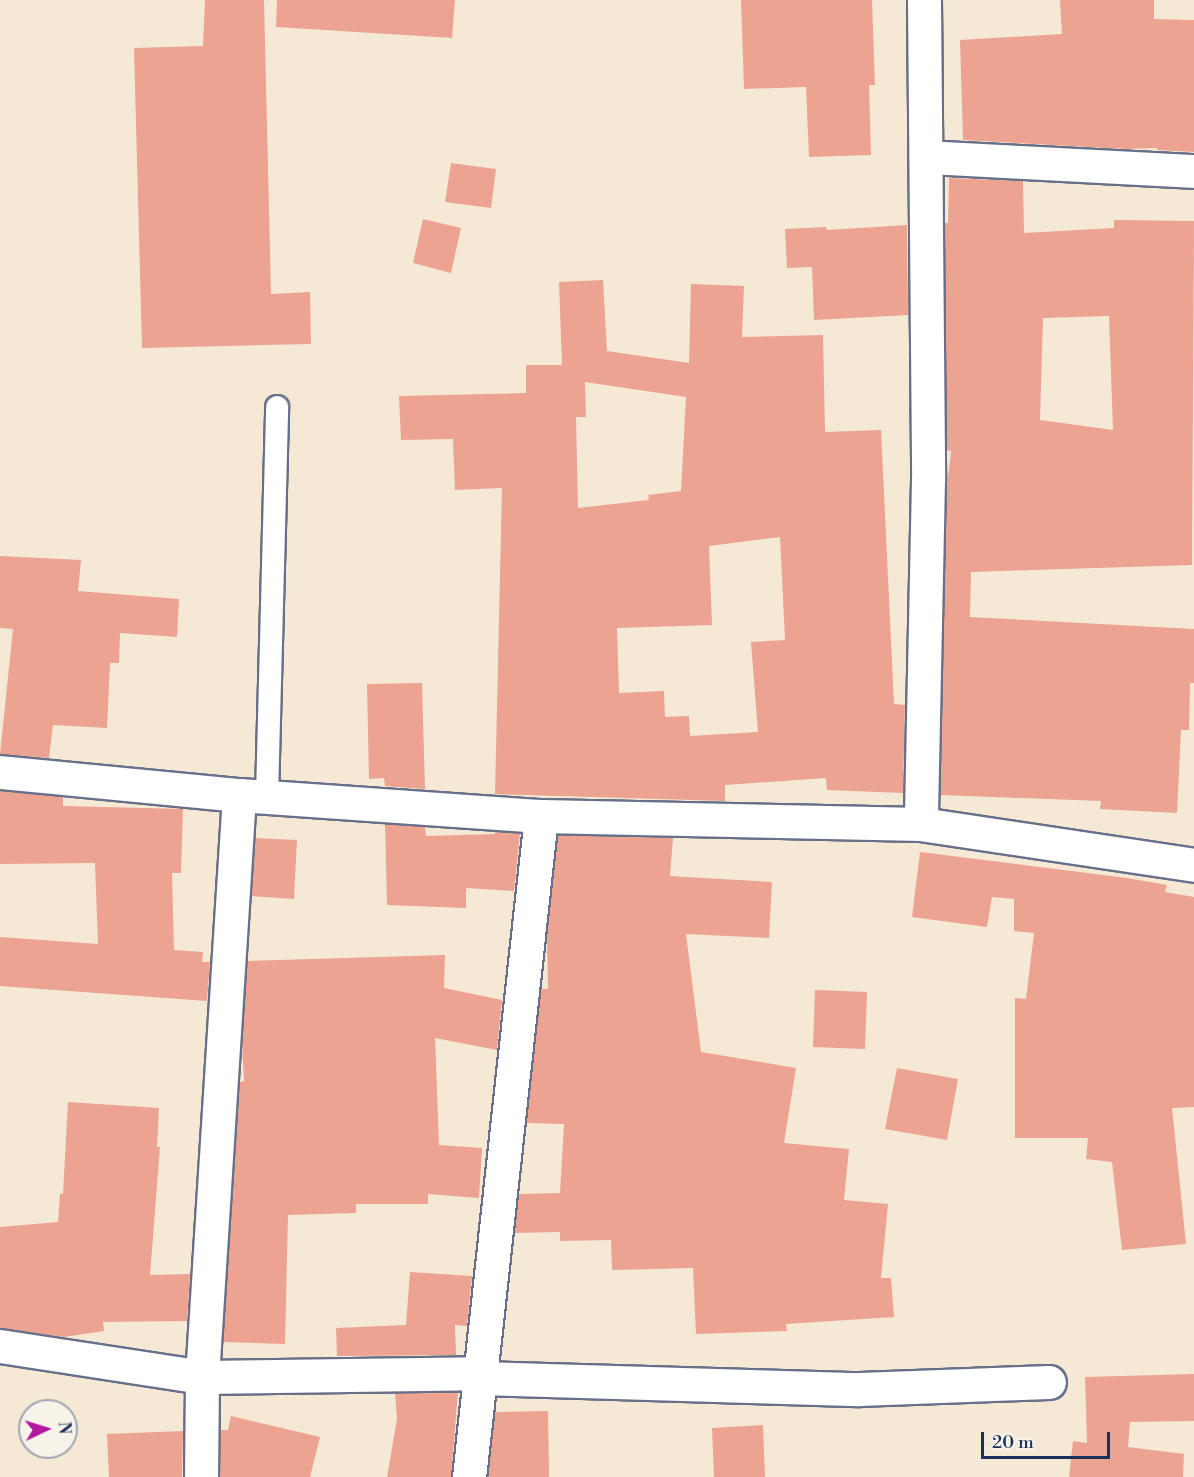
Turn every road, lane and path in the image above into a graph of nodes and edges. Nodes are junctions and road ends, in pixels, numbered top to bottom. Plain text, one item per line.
1 (924, 0) edge
2 (926, 157) junction
3 (1194, 171) edge
4 (277, 407) dead end
5 (0, 772) edge
6 (253, 796) junction
7 (541, 816) junction
8 (921, 824) junction
9 (1194, 865) edge
10 (0, 1346) edge
11 (479, 1374) junction
12 (202, 1377) junction
13 (1049, 1382) dead end
14 (201, 1477) edge
15 (469, 1477) edge

1 - 2 street
2 - 3 street
2 - 8 street
4 - 6 lane
5 - 6 street
6 - 7 street
6 - 12 street
7 - 8 street
7 - 11 street
8 - 9 street
10 - 12 street
11 - 12 street
11 - 13 street
11 - 15 street
12 - 14 street

